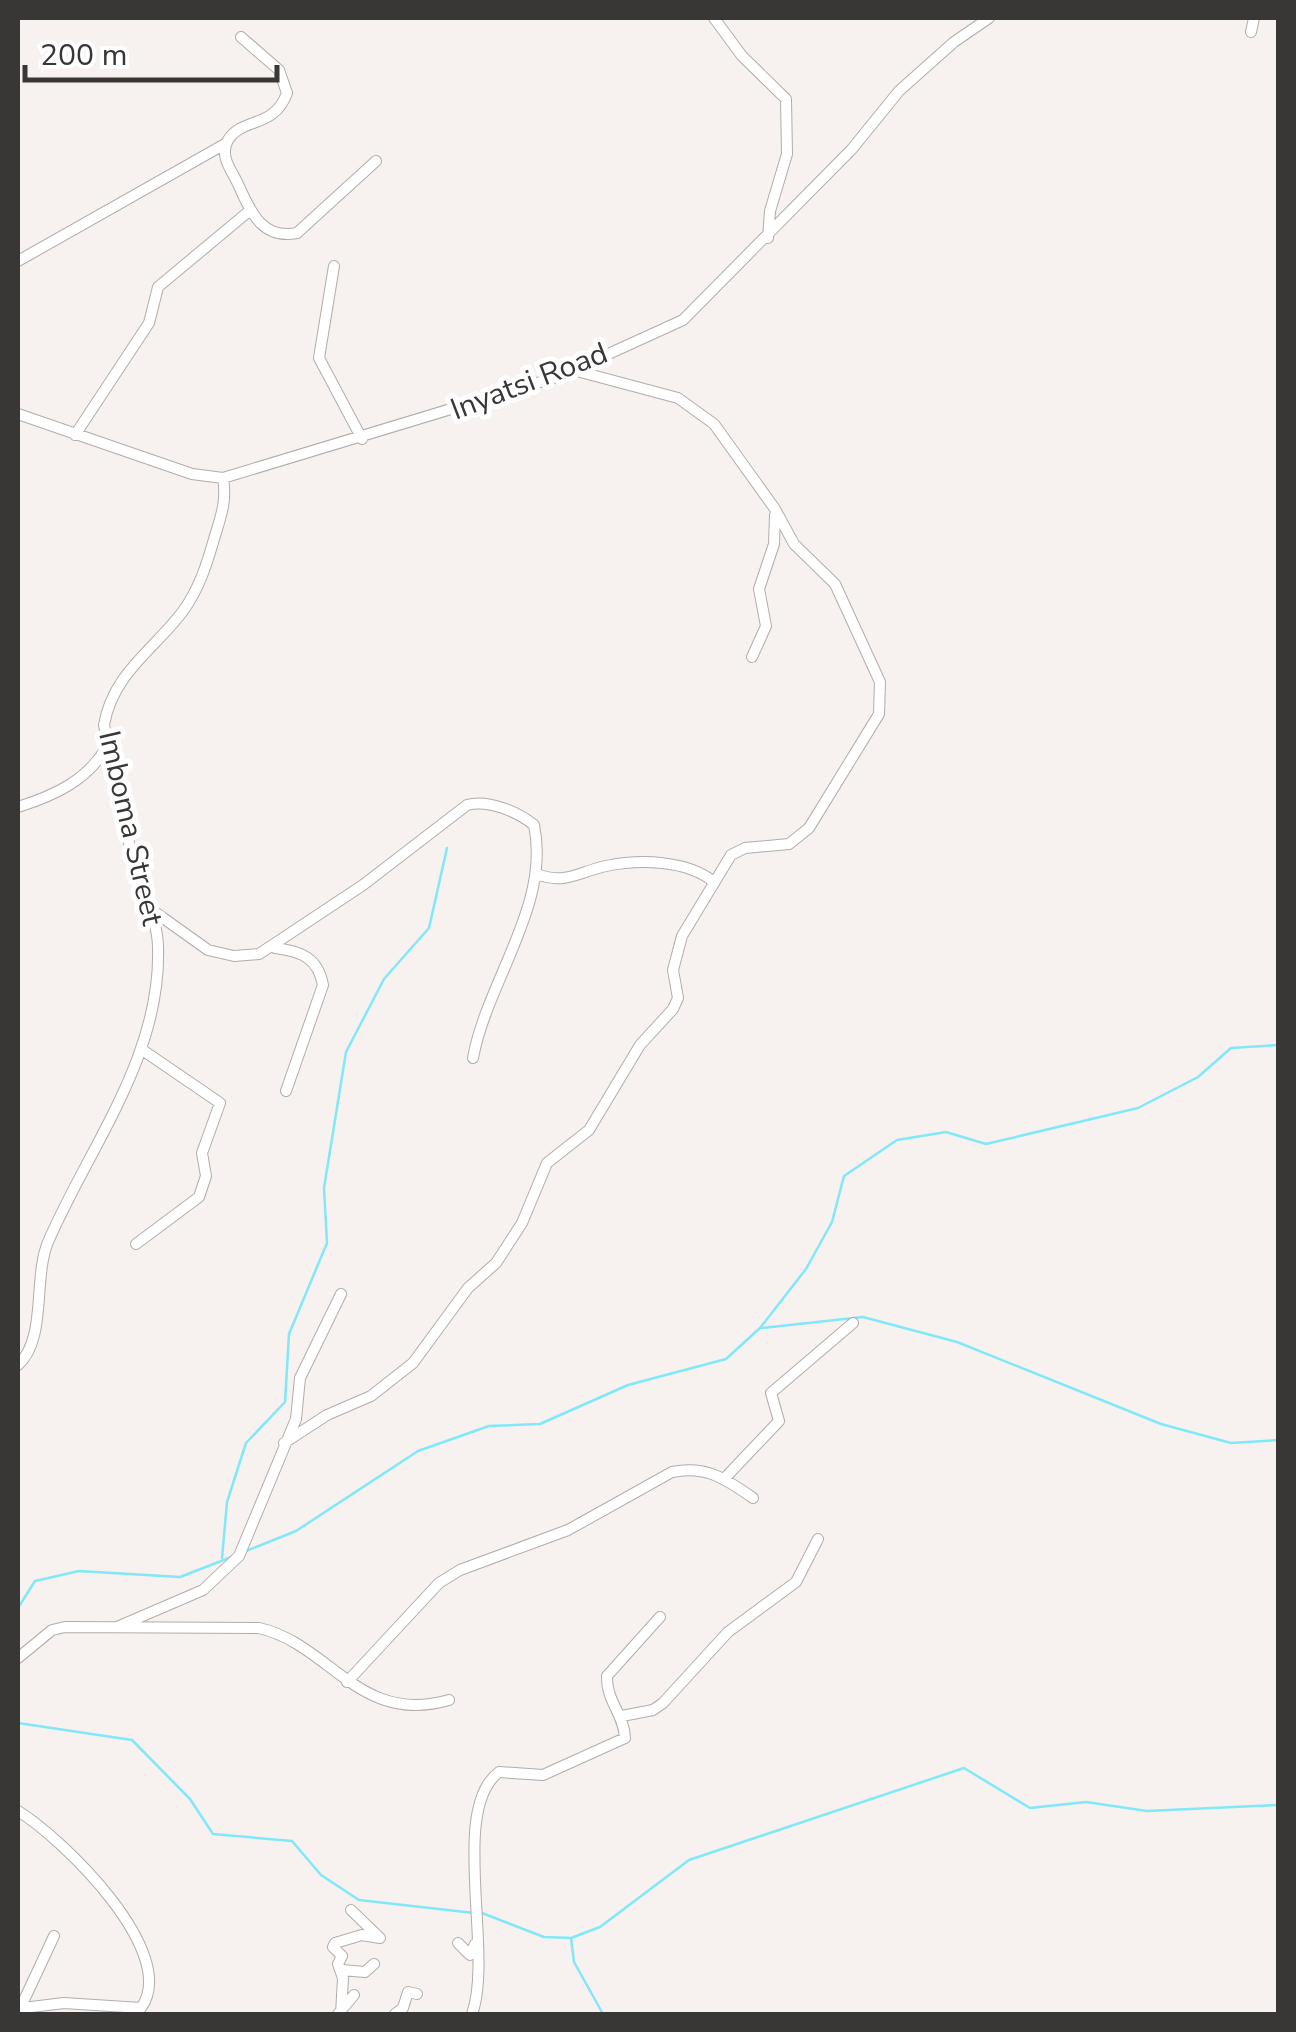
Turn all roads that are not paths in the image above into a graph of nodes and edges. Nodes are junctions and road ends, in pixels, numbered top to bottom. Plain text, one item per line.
1 (714, 18) edge
2 (989, 18) edge
3 (1254, 18) edge
4 (1251, 32) dead end
5 (241, 37) dead end
6 (225, 144) junction
7 (376, 161) dead end
8 (248, 212) junction
9 (768, 238) junction
10 (18, 261) edge
11 (334, 266) dead end
12 (573, 370) junction
13 (18, 414) edge
14 (75, 435) junction
15 (362, 439) junction
16 (223, 478) junction
17 (775, 509) junction
18 (752, 657) dead end
19 (108, 745) junction
20 (18, 807) edge
21 (537, 874) junction
22 (714, 882) junction
23 (151, 909) junction
24 (274, 948) junction
25 (141, 1048) junction
26 (473, 1058) dead end
27 (286, 1091) dead end
28 (136, 1244) dead end
29 (341, 1294) dead end
30 (853, 1323) dead end
31 (18, 1364) edge
32 (284, 1443) junction
33 (724, 1478) junction
34 (753, 1498) dead end
35 (818, 1540) dead end
36 (660, 1618) dead end
37 (117, 1627) junction
38 (18, 1658) edge
39 (347, 1682) junction
40 (449, 1700) dead end
41 (622, 1716) junction
42 (18, 1810) edge
43 (351, 1910) dead end
44 (480, 1927) junction
45 (54, 1936) dead end
46 (458, 1943) dead end
47 (374, 1964) dead end
48 (342, 1970) junction
49 (417, 1994) dead end
50 (354, 1995) dead end
51 (20, 2011) edge
52 (339, 2014) edge
53 (395, 2014) edge
54 (472, 2014) edge

1 - 9 street
2 - 9 street, Inyatsi Road
3 - 4 street
5 - 6 street
6 - 8 street
6 - 10 street
7 - 8 street
8 - 14 street
9 - 12 street, Inyatsi Road
11 - 15 street
12 - 15 street, Inyatsi Road
12 - 17 street
13 - 14 street, Inyatsi Road
14 - 16 street, Inyatsi Road
15 - 16 street, Inyatsi Road
16 - 19 street, Imboma Street
17 - 18 street
17 - 22 street
19 - 20 street
19 - 23 street, Imboma Street
21 - 22 street
21 - 24 street
21 - 26 street
22 - 32 street
23 - 24 street
23 - 25 street, Imboma Street
24 - 27 street
25 - 28 street
25 - 31 street, Imboma Street
29 - 32 street
30 - 33 street
32 - 37 street
33 - 34 street
33 - 39 street
35 - 41 street
36 - 41 street
37 - 38 street
37 - 39 street
39 - 40 street
41 - 44 street
42 - 51 street
43 - 48 street
44 - 46 street
44 - 54 street
45 - 51 street
47 - 48 street
48 - 52 street
49 - 53 street
50 - 52 street

